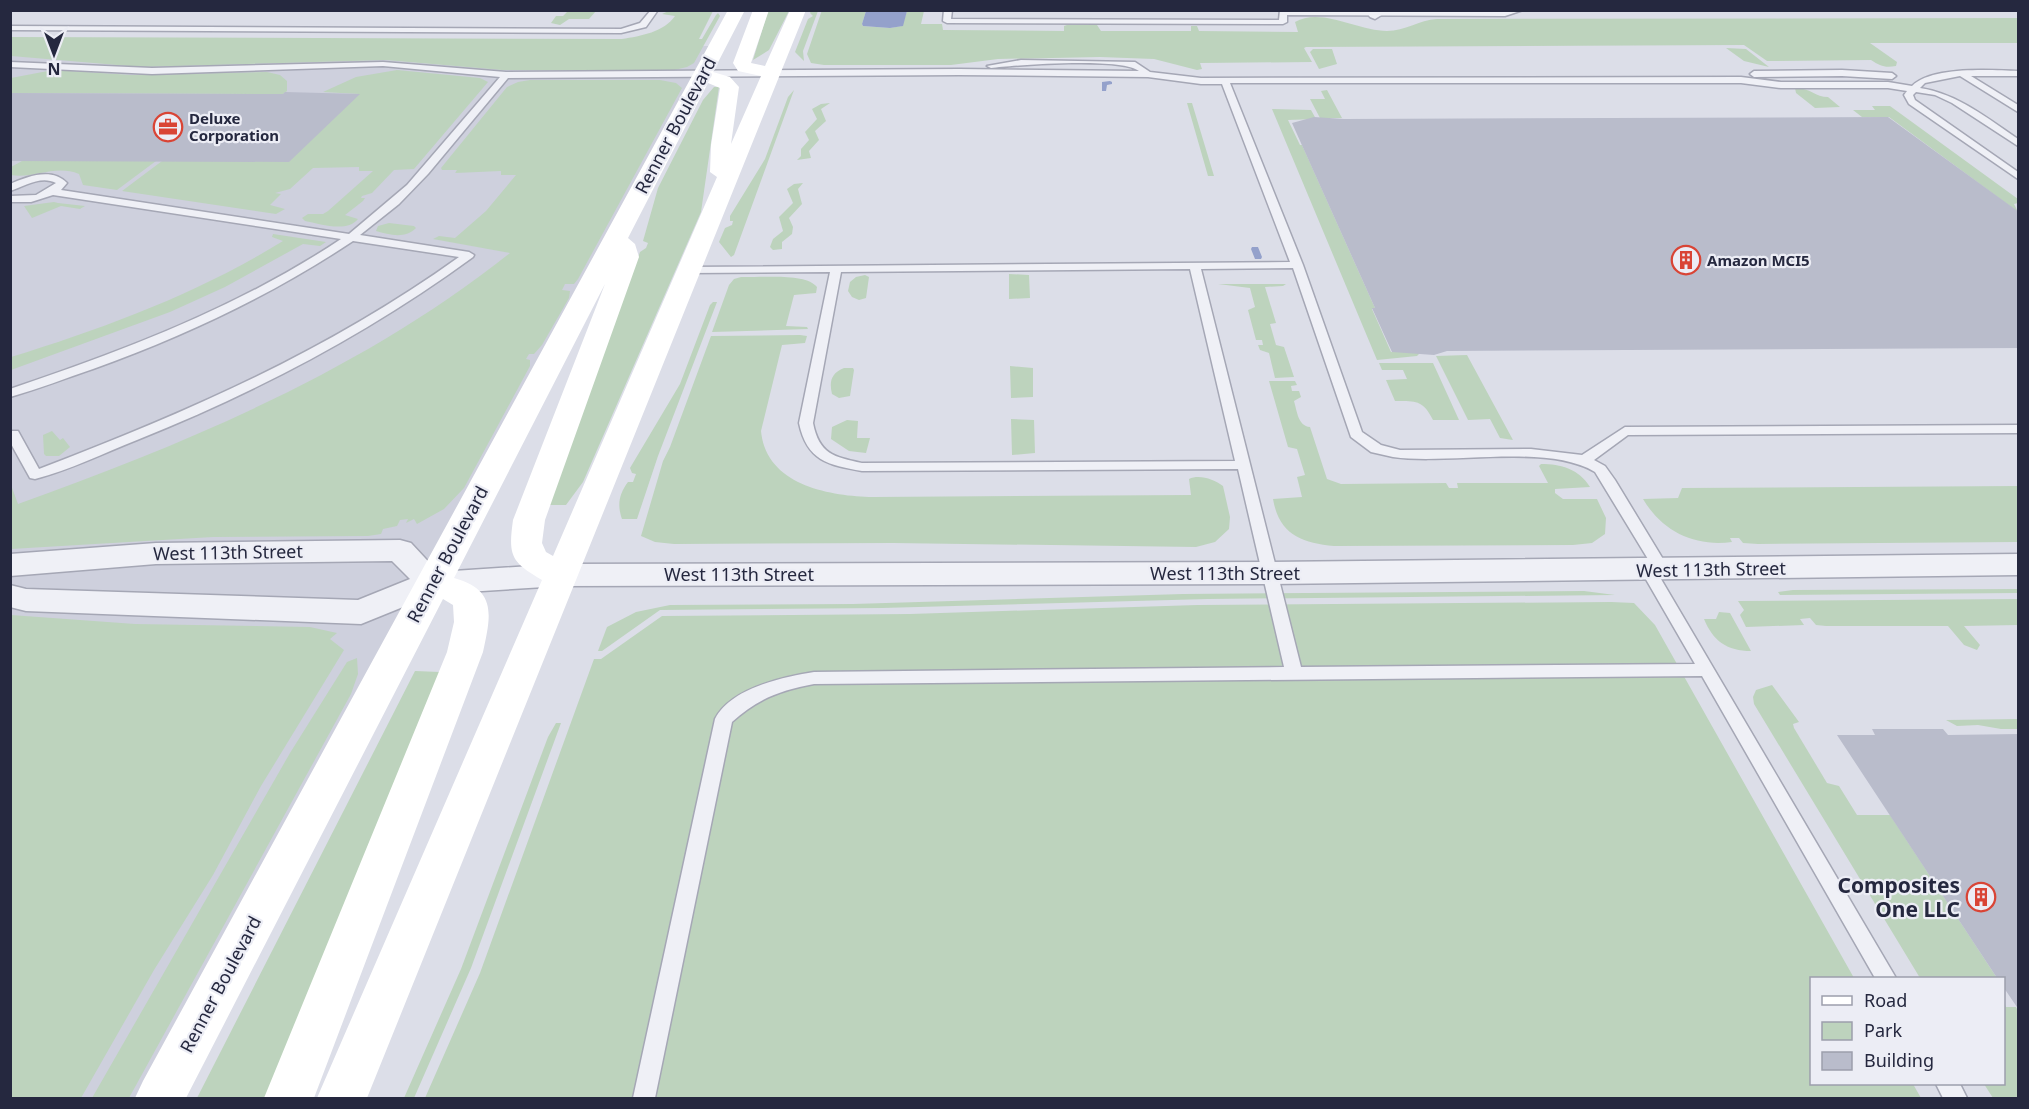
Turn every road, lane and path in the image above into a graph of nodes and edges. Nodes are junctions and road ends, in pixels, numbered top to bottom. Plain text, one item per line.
1 (655, 10) edge
2 (737, 10) edge
3 (761, 10) edge
4 (798, 10) edge
5 (948, 10) edge
6 (1082, 10) edge
7 (1520, 10) edge
8 (1284, 12) edge
9 (1374, 12) edge
10 (1439, 12) edge
11 (1083, 21) junction
12 (10, 28) edge
13 (10, 64) edge
14 (772, 73) junction
15 (2019, 73) edge
16 (1962, 74) junction
17 (506, 75) junction
18 (702, 75) junction
19 (1225, 81) junction
20 (1920, 85) junction
21 (2019, 109) edge
22 (2019, 143) edge
23 (2019, 176) edge
24 (52, 192) junction
25 (722, 192) junction
26 (11, 196) edge
27 (619, 231) junction
28 (349, 238) junction
29 (1297, 265) junction
30 (1195, 266) junction
31 (836, 268) junction
32 (689, 270) junction
33 (10, 393) edge
34 (2019, 429) edge
35 (10, 435) edge
36 (1585, 460) junction
37 (1243, 465) junction
38 (10, 565) edge
39 (2019, 565) edge
40 (1655, 569) junction
41 (1269, 573) junction
42 (561, 575) junction
43 (431, 584) junction
44 (10, 596) edge
45 (1706, 670) junction
46 (1294, 673) junction
47 (1885, 977) edge
48 (1948, 1085) edge
49 (160, 1098) edge
50 (289, 1098) edge
51 (342, 1098) edge
52 (644, 1098) edge
53 (1956, 1098) edge

1 - 12 lane
2 - 18 main road, Renner Boulevard
3 - 14 main road
4 - 14 main road
5 - 11 lane
6 - 11 lane
7 - 10 lane
8 - 9 lane
8 - 11 lane
9 - 10 lane
13 - 17 lane
14 - 18 lane
14 - 19 lane
14 - 25 main road
15 - 16 lane
16 - 20 lane
16 - 21 lane
17 - 18 lane
17 - 28 lane
18 - 25 main road
18 - 27 main road, Renner Boulevard
19 - 20 lane
19 - 29 lane
20 - 22 lane
20 - 23 lane
24 - 26 lane
24 - 26 lane
24 - 28 lane
25 - 32 main road
27 - 42 main road
27 - 43 main road, Renner Boulevard
28 - 33 lane
28 - 35 lane
29 - 30 lane
29 - 36 lane
30 - 31 lane
30 - 37 lane
31 - 32 lane
31 - 37 lane
32 - 42 main road
34 - 36 lane
36 - 40 lane
37 - 41 lane
38 - 43 street, West 113th Street
39 - 40 street, West 113th Street
40 - 41 street, West 113th Street
40 - 45 lane
41 - 42 street, West 113th Street
41 - 46 lane
42 - 43 street, West 113th Street
42 - 51 main road
43 - 44 street, West 113th Street
43 - 49 main road, Renner Boulevard
43 - 50 main road
45 - 46 lane
45 - 47 lane
46 - 52 lane
48 - 53 lane

